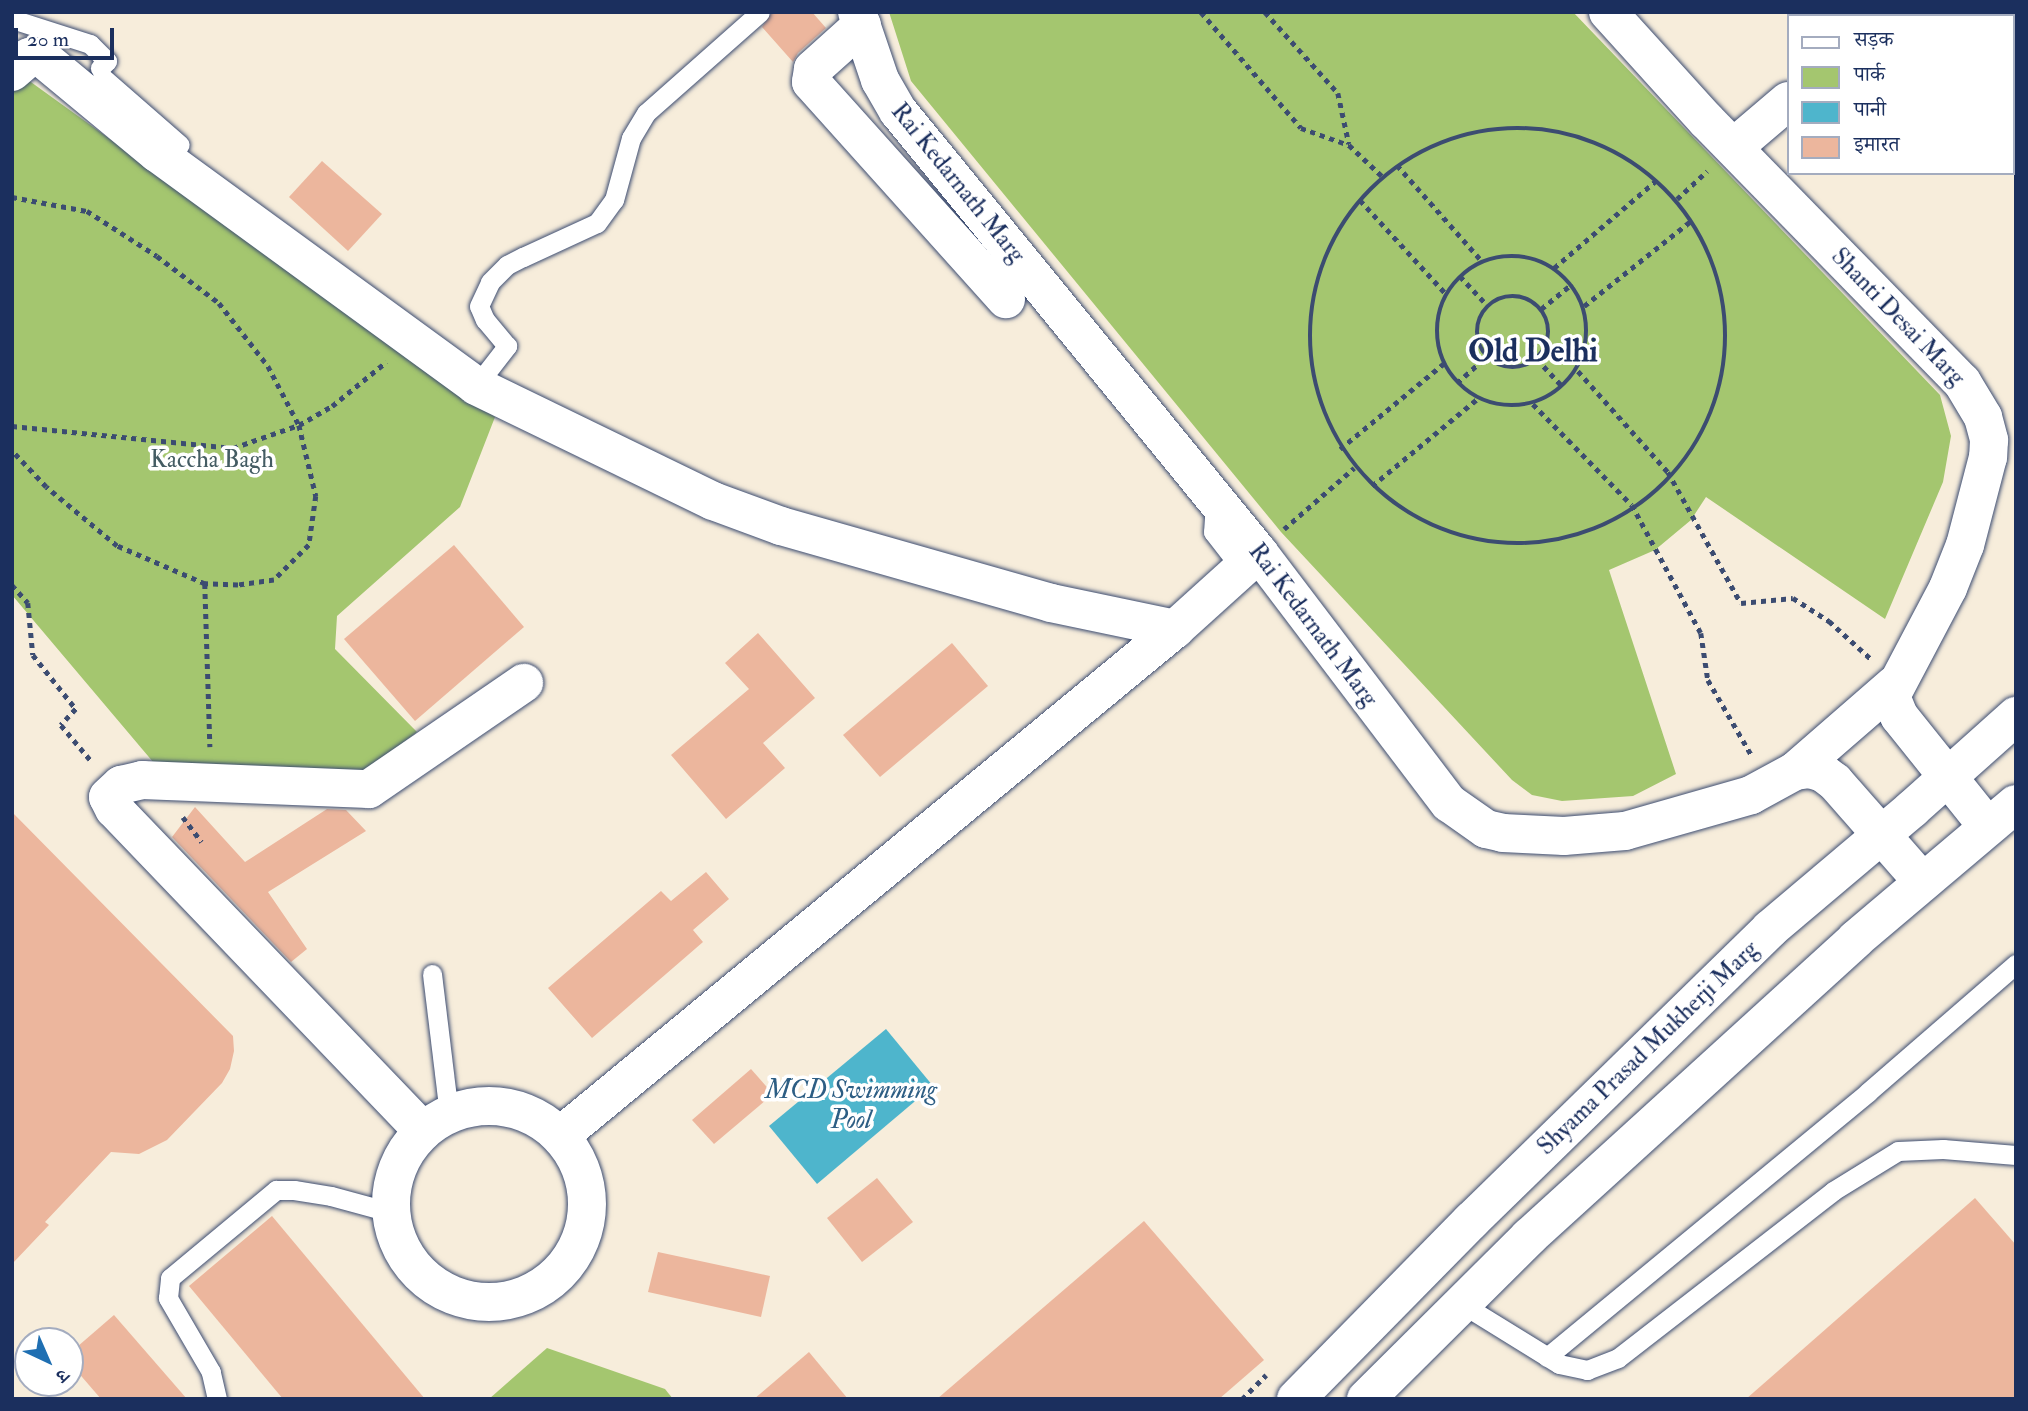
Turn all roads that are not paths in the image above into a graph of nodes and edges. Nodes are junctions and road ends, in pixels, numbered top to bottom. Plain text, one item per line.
1 (760, 12) edge
2 (1608, 12) edge
3 (12, 19) edge
4 (859, 19) edge
5 (12, 72) edge
6 (101, 82) junction
7 (1786, 103) edge
8 (180, 145) dead end
9 (1734, 147) junction
10 (1006, 299) dead end
11 (476, 386) junction
12 (1259, 553) junction
13 (1175, 629) junction
14 (524, 683) dead end
15 (1894, 685) junction
16 (2016, 716) edge
17 (1785, 776) junction
18 (1948, 777) junction
19 (2002, 815) edge
20 (1881, 835) junction
21 (1923, 882) junction
22 (2016, 964) edge
23 (432, 974) dead end
24 (436, 1122) junction
25 (560, 1136) junction
26 (2016, 1155) edge
27 (390, 1212) junction
28 (1462, 1304) junction
29 (1547, 1357) junction
30 (217, 1399) edge
31 (1296, 1399) edge
32 (1366, 1399) edge

1 - 11 lane
2 - 9 street, Shanti Desai Marg
3 - 6 lane
4 - 10 street
4 - 12 street, Rai Kedarnath Marg
5 - 6 street
6 - 8 lane
6 - 11 street
7 - 9 street
9 - 15 street, Shanti Desai Marg
11 - 13 street
12 - 13 street
12 - 17 street, Rai Kedarnath Marg
13 - 25 street
14 - 24 street
15 - 17 street, Shanti Desai Marg
15 - 18 street
16 - 18 street, Shyama Prasad Mukherji Marg
17 - 20 street
18 - 19 street
18 - 20 street, Shyama Prasad Mukherji Marg
19 - 21 street
20 - 21 street
20 - 31 street, Shyama Prasad Mukherji Marg
21 - 28 street
22 - 29 lane
23 - 24 lane
24 - 25 street
24 - 27 street
25 - 27 street
26 - 29 lane
27 - 30 lane
28 - 29 lane
28 - 32 street

